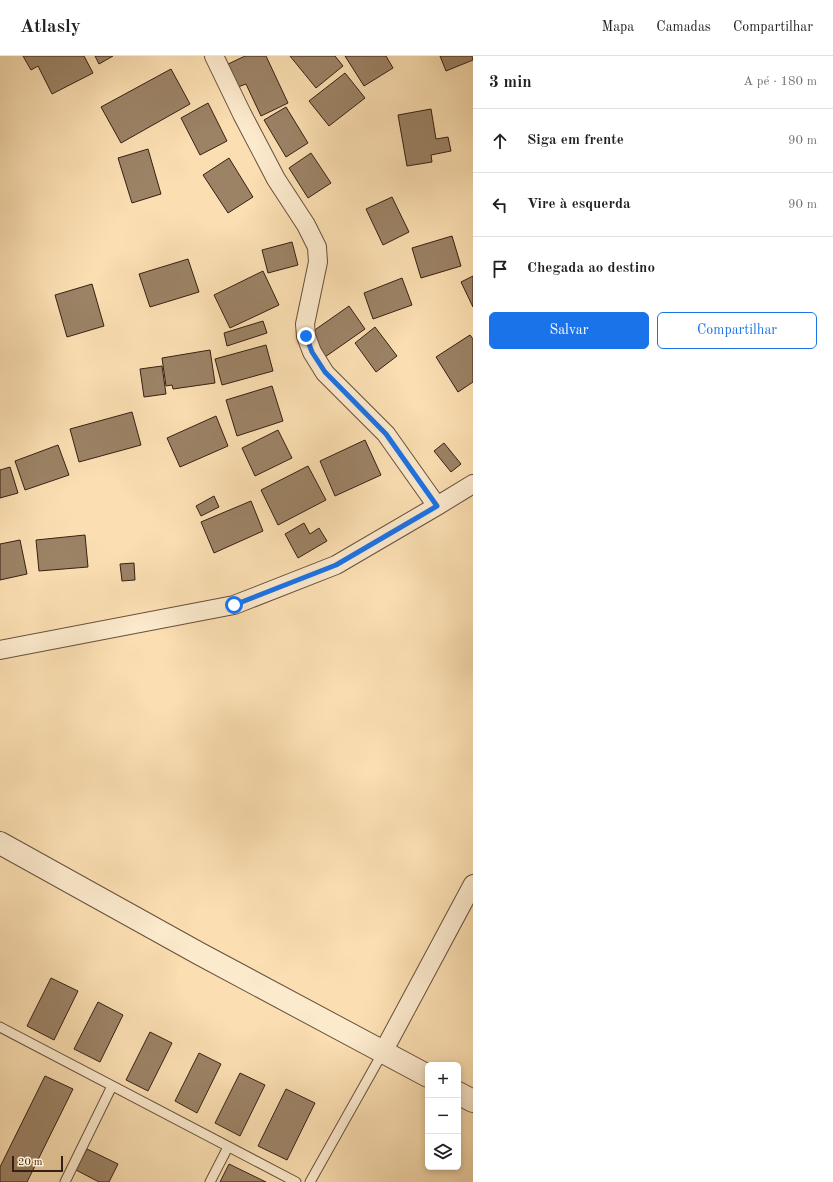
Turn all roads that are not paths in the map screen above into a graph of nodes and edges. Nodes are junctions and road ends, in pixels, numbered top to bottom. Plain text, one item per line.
1 (214, 56) edge
2 (473, 484) edge
3 (437, 506) junction
4 (0, 650) edge
5 (0, 843) edge
6 (473, 884) edge
7 (0, 1027) edge
8 (383, 1052) junction
9 (425, 1074) edge
10 (112, 1086) junction
11 (461, 1095) edge
12 (473, 1101) edge
13 (228, 1147) junction
14 (65, 1182) edge
15 (210, 1182) edge
16 (296, 1182) edge
17 (310, 1182) edge

1 - 3 street
2 - 3 street
3 - 4 street
5 - 8 street
6 - 8 street
7 - 10 lane
8 - 9 street
8 - 17 lane
10 - 13 lane
10 - 14 lane
11 - 12 street
13 - 15 lane
13 - 16 lane

